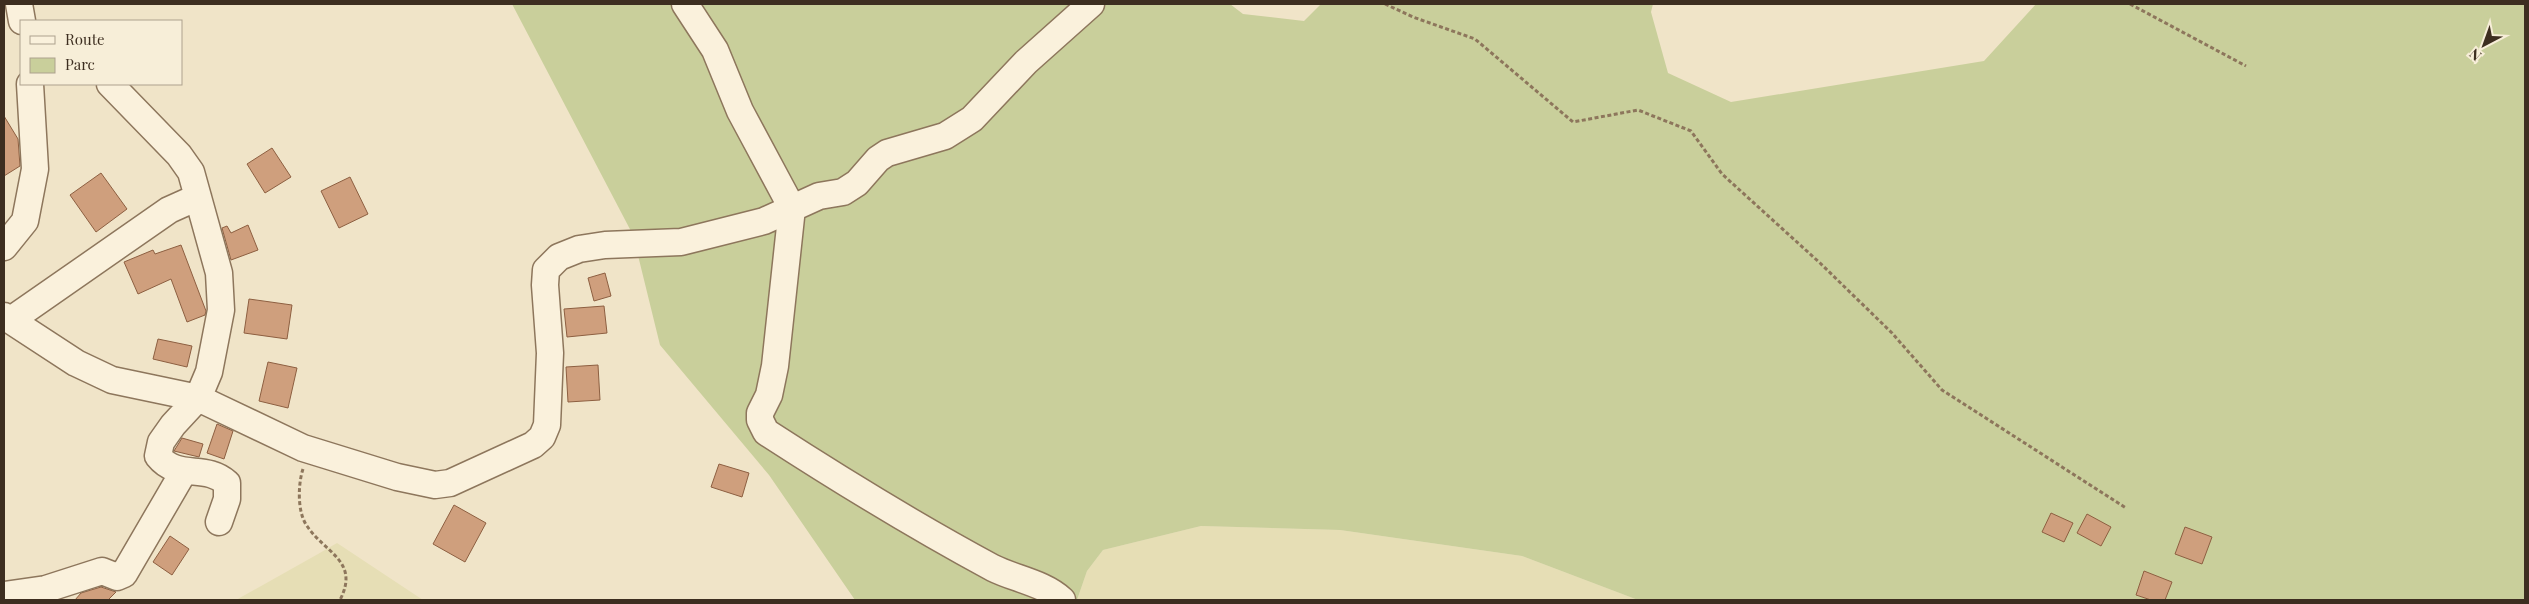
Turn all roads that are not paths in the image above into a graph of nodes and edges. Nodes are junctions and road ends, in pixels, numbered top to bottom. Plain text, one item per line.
1 (19, 4) edge
2 (685, 4) edge
3 (1091, 4) edge
4 (22, 20) edge
5 (30, 85) edge
6 (111, 85) edge
7 (198, 197) junction
8 (792, 208) junction
9 (4, 247) edge
10 (7, 318) edge
11 (198, 398) junction
12 (184, 471) junction
13 (219, 522) dead end
14 (4, 595) edge
15 (1062, 600) edge

1 - 4 street
2 - 8 street
3 - 8 street
5 - 9 street
6 - 7 street
7 - 10 street
7 - 11 street
8 - 11 street
8 - 15 street
10 - 11 street
11 - 12 street
12 - 13 street
12 - 14 street

